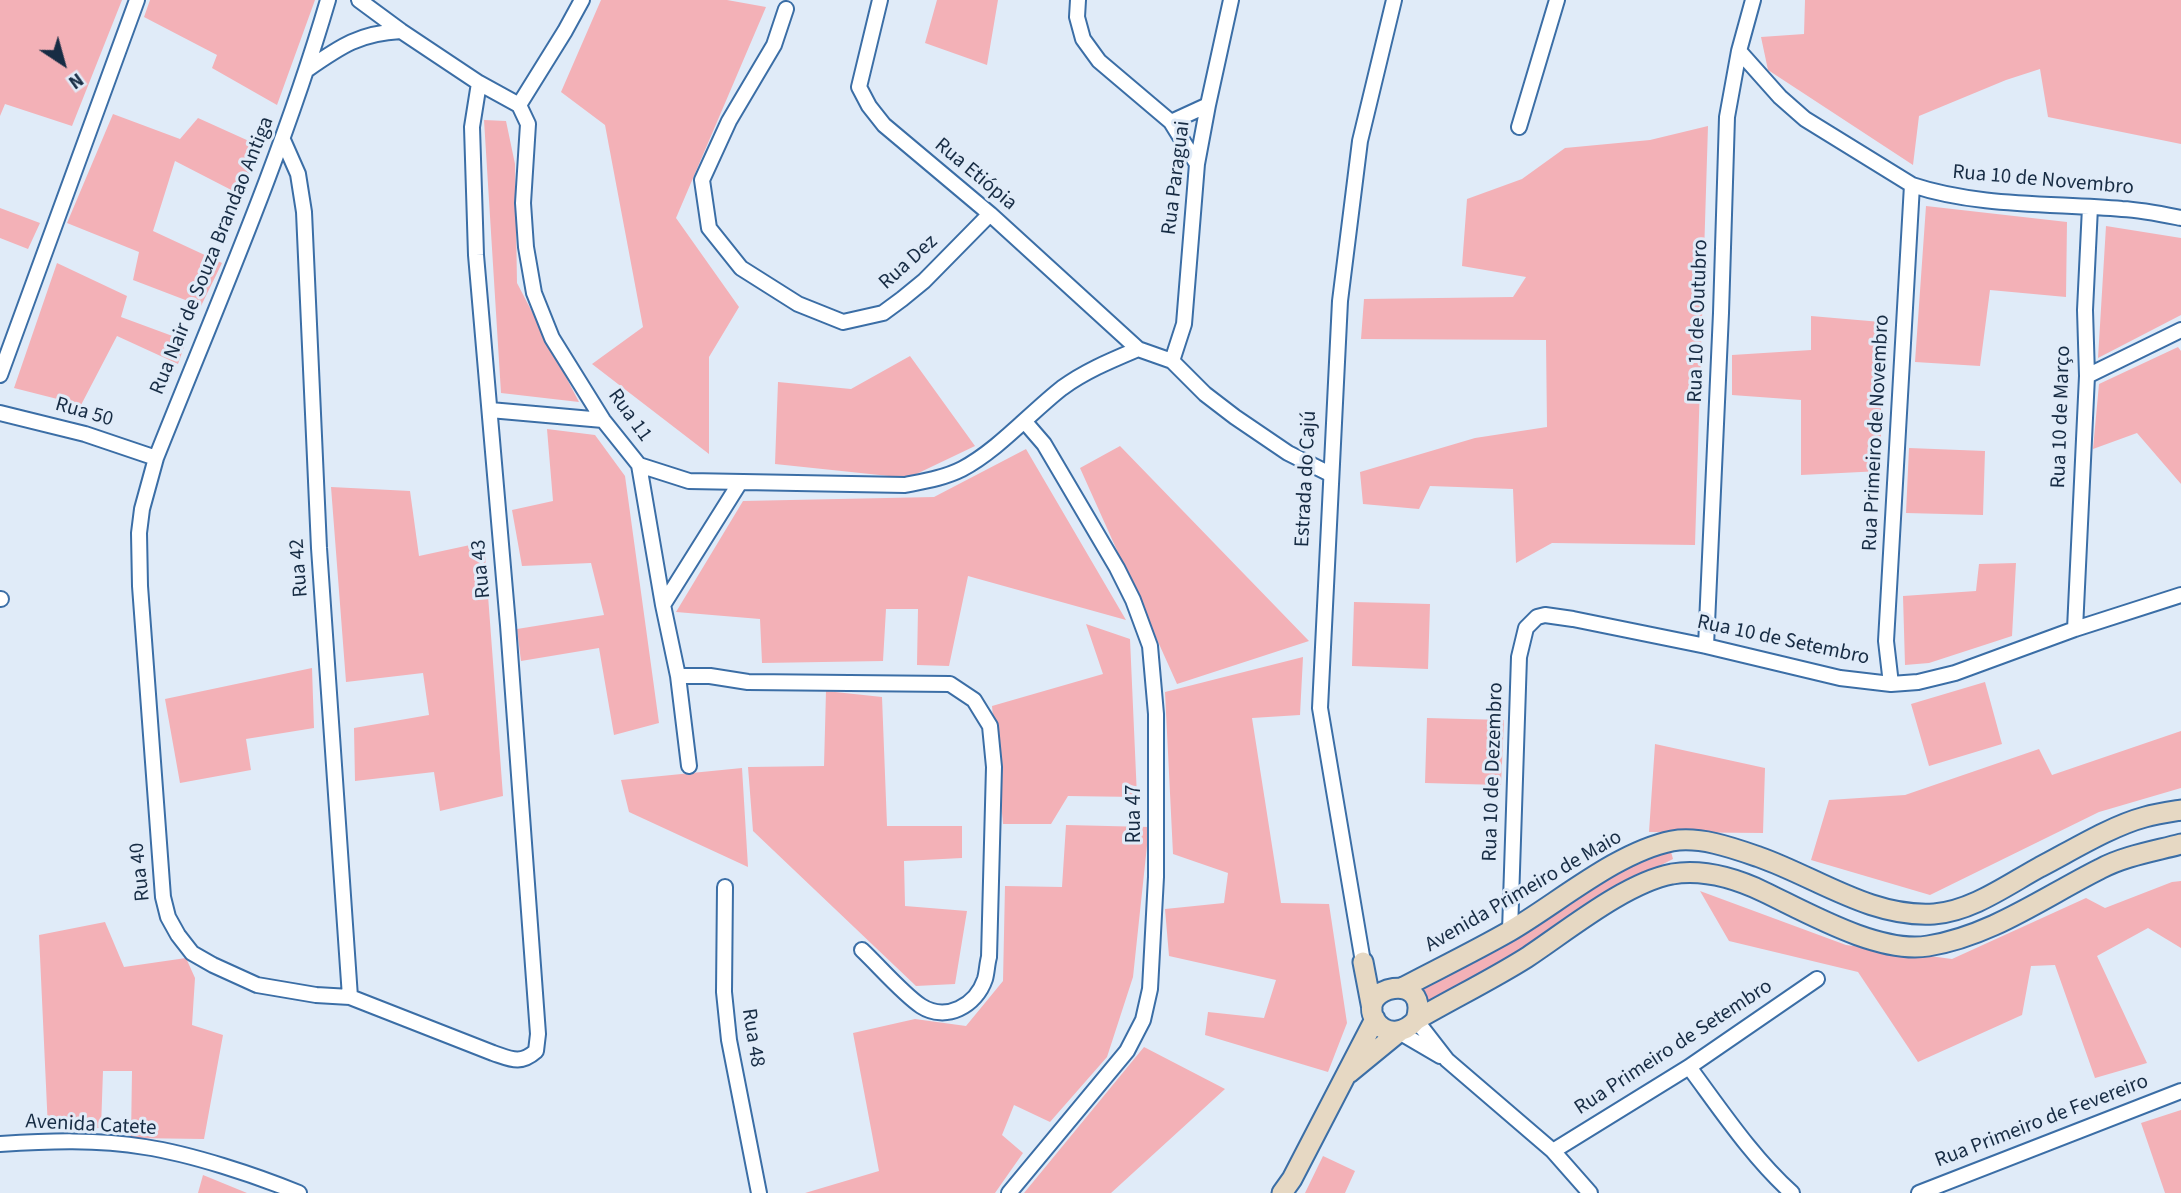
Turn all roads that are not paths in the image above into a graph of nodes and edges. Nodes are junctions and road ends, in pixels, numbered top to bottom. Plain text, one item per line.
1 (137, 0) edge
2 (328, 0) edge
3 (359, 0) edge
4 (582, 0) edge
5 (880, 0) edge
6 (1078, 0) edge
7 (1231, 0) edge
8 (1394, 0) edge
9 (1557, 0) edge
10 (1754, 0) edge
11 (786, 9) dead end
12 (401, 31) junction
13 (1740, 51) junction
14 (308, 69) junction
15 (479, 83) junction
16 (519, 105) junction
17 (1208, 106) junction
18 (1171, 122) junction
19 (1519, 127) dead end
20 (283, 140) junction
21 (1197, 164) junction
22 (1912, 185) junction
23 (2090, 207) junction
24 (990, 214) junction
25 (2181, 218) edge
26 (2181, 330) edge
27 (1138, 349) junction
28 (1172, 361) junction
29 (0, 374) edge
30 (2087, 376) junction
31 (490, 410) junction
32 (0, 413) edge
33 (603, 420) junction
34 (1025, 422) junction
35 (156, 458) junction
36 (639, 465) junction
37 (1330, 474) junction
38 (739, 484) junction
39 (2181, 595) edge
40 (663, 606) junction
41 (2075, 629) junction
42 (1706, 646) junction
43 (1519, 657) joint
44 (678, 676) junction
45 (1891, 684) junction
46 (689, 766) dead end
47 (2181, 810) edge
48 (2181, 844) edge
49 (725, 887) dead end
50 (1510, 931) junction
51 (862, 950) dead end
52 (1363, 962) junction
53 (1817, 979) dead end
54 (1395, 988) junction
55 (350, 997) junction
56 (1373, 1014) junction
57 (1416, 1020) junction
58 (1399, 1032) junction
59 (536, 1051) joint
60 (1447, 1060) junction
61 (1689, 1067) junction
62 (1345, 1076) junction
63 (2181, 1091) edge
64 (0, 1144) edge
65 (1553, 1151) junction
66 (299, 1193) edge
67 (759, 1193) edge
68 (1009, 1193) edge
69 (1282, 1193) edge
70 (1590, 1193) edge
71 (1792, 1193) edge
72 (1919, 1193) edge

1 - 29 street
2 - 14 street, Rua Nair de Souza Brandao Antiga
3 - 12 street
4 - 16 street
5 - 24 street, Rua Etiópia
6 - 18 street
7 - 17 street, Rua Paraguai
8 - 37 street, Estrada do Cajú
9 - 19 street
10 - 13 street, Rua 10 de Outubro
11 - 24 street, Rua Dez
12 - 14 street
12 - 15 street
13 - 22 street, Rua 10 de Novembro
13 - 42 street, Rua 10 de Outubro
14 - 20 street, Rua Nair de Souza Brandao Antiga
15 - 16 street
15 - 31 street, Rua 43
16 - 33 street, Rua 11
17 - 18 street
17 - 21 street, Rua Paraguai
18 - 21 street
20 - 35 street, Rua Nair de Souza Brandao Antiga
20 - 55 street, Rua 42
21 - 28 street, Rua Paraguai
22 - 23 street, Rua 10 de Novembro
22 - 45 street, Rua Primeiro de Novembro
23 - 25 street, Rua 10 de Novembro
23 - 30 street, Rua 10 de Março
24 - 27 street, Rua Etiópia
26 - 30 street
27 - 28 street
27 - 34 street, Rua 11
28 - 37 street
30 - 41 street, Rua 10 de Março
31 - 33 street
31 - 59 street, Rua 43
32 - 35 street, Rua 50
33 - 36 street, Rua 11
34 - 38 street, Rua 11
34 - 68 street, Rua 47
35 - 55 street, Rua 40
36 - 38 street, Rua 11
36 - 40 street
37 - 52 street, Estrada do Cajú
38 - 40 street
39 - 41 street, Rua 10 de Setembro
40 - 44 street
41 - 45 street, Rua 10 de Setembro
42 - 43 street, Rua 10 de Setembro
42 - 45 street, Rua 10 de Setembro
43 - 50 street, Rua 10 de Dezembro
44 - 46 street
44 - 51 street
47 - 50 main road, Avenida Primeiro de Maio
48 - 57 main road
49 - 67 street, Rua 48
50 - 54 main road, Avenida Primeiro de Maio
52 - 54 main road
52 - 56 main road, Estrada do Cajú
53 - 61 street, Rua Primeiro de Setembro
54 - 56 main road
54 - 57 main road
55 - 59 street, Rua 40
56 - 58 main road
56 - 62 main road
57 - 58 main road
57 - 60 street
58 - 60 street
58 - 62 main road
60 - 65 street
61 - 65 street, Rua Primeiro de Setembro
61 - 71 street
62 - 69 main road
63 - 72 street, Rua Primeiro de Fevereiro
64 - 66 street, Avenida Catete
65 - 70 street

